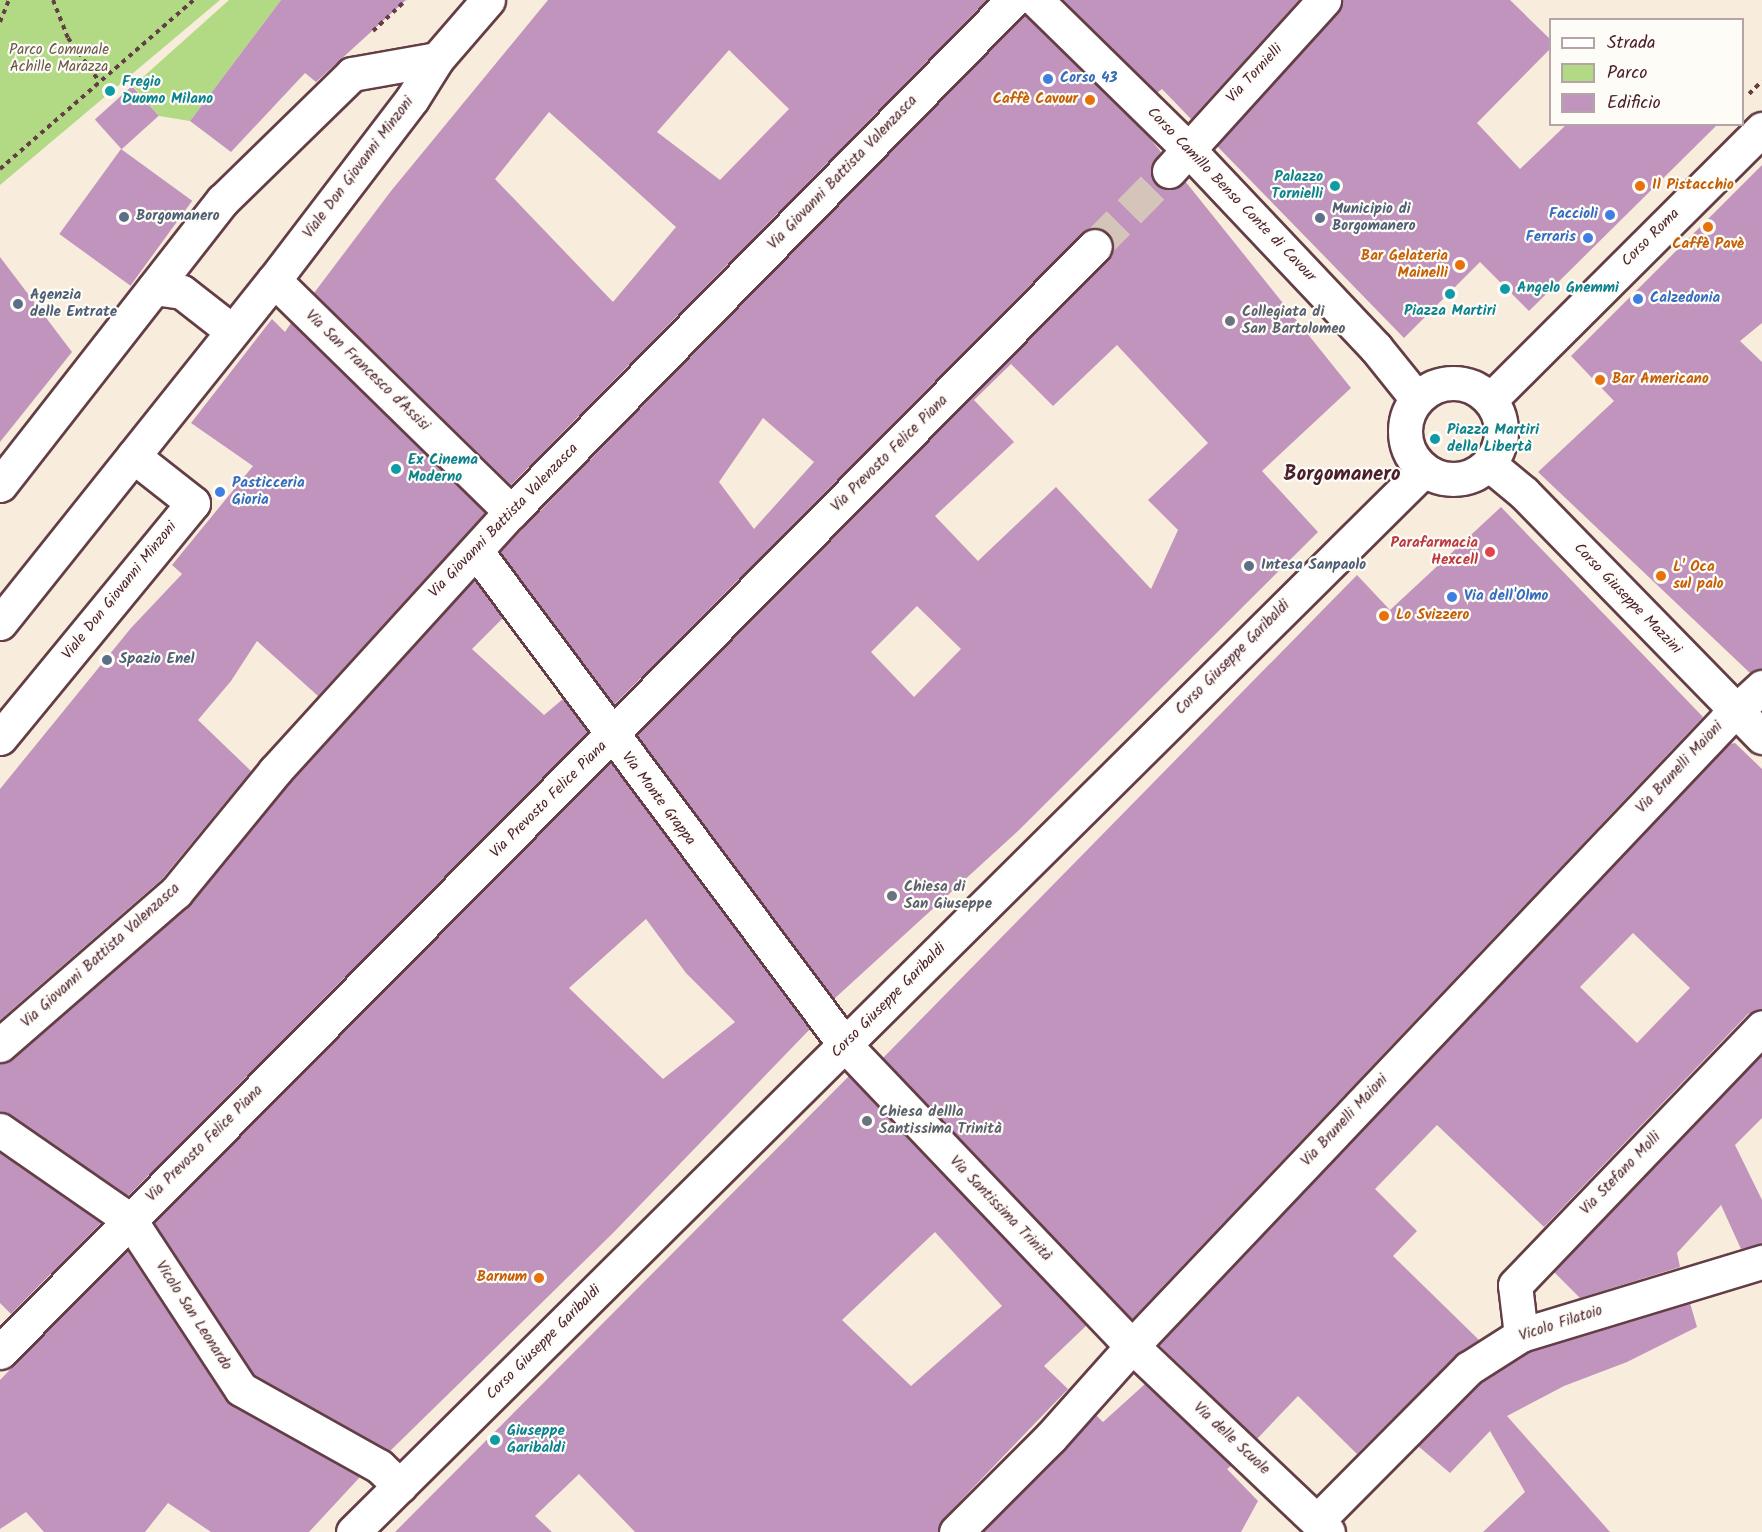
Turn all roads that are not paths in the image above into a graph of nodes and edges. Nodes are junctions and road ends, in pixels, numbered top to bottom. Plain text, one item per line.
1 (488, 0) edge
2 (1013, 0) edge
3 (1036, 0) edge
4 (1324, 0) edge
5 (437, 59) junction
6 (1762, 129) edge
7 (1178, 160) junction
8 (1095, 246) tunnel mouth
9 (274, 280) junction
10 (154, 288) junction
11 (232, 331) junction
12 (1417, 399) junction
13 (1490, 400) junction
14 (133, 456) junction
15 (1489, 464) junction
16 (1424, 470) junction
17 (0, 485) edge
18 (511, 512) junction
19 (476, 551) junction
20 (0, 623) edge
21 (1762, 687) edge
22 (1735, 710) junction
23 (1762, 737) edge
24 (0, 738) edge
25 (612, 738) junction
26 (1762, 1027) edge
27 (0, 1045) edge
28 (845, 1045) junction
29 (0, 1130) edge
30 (130, 1220) junction
31 (1762, 1262) edge
32 (1521, 1335) junction
33 (1132, 1346) junction
34 (0, 1352) edge
35 (400, 1486) junction
36 (1323, 1526) edge
37 (353, 1532) edge
38 (956, 1532) edge

1 - 5 street, Viale Don Giovanni Minzoni
2 - 18 street, Via Giovanni Battista Valenzasca
3 - 7 street, Corso Camillo Benso Conte di Cavour
4 - 7 street, Via Tornielli
5 - 9 street, Viale Don Giovanni Minzoni
5 - 10 street
6 - 13 street, Corso Roma
7 - 12 street, Corso Camillo Benso Conte di Cavour
8 - 25 street, Via Prevosto Felice Piana
9 - 11 street, Viale Don Giovanni Minzoni
9 - 18 street, Via San Francesco d'Assisi
10 - 11 street
10 - 17 street
11 - 14 street, Viale Don Giovanni Minzoni
12 - 13 street
12 - 16 street
13 - 15 street
14 - 20 street, Viale Don Giovanni Minzoni
14 - 24 street, Viale Don Giovanni Minzoni
15 - 16 street
15 - 22 street, Corso Giuseppe Mazzini
16 - 28 street, Corso Giuseppe Garibaldi
18 - 19 street, Via Giovanni Battista Valenzasca
19 - 25 street, Via Monte Grappa
19 - 27 street, Via Giovanni Battista Valenzasca
21 - 22 street, Via Brunelli Maioni
22 - 23 street, Corso Giuseppe Mazzini
22 - 33 street, Via Brunelli Maioni
25 - 28 street, Via Monte Grappa
25 - 30 street, Via Prevosto Felice Piana
26 - 32 street, Via Stefano Molli
28 - 33 street, Via Santissima Trinità
28 - 35 street, Corso Giuseppe Garibaldi
29 - 30 street, Vicolo San Leonardo
30 - 34 street, Via Prevosto Felice Piana
30 - 35 street, Vicolo San Leonardo
31 - 32 street, Vicolo Filatoio
32 - 36 street, Vicolo Filatoio
33 - 36 street, Via delle Scuole
33 - 38 street, Via Brunelli Maioni
35 - 37 street, Corso Giuseppe Garibaldi

